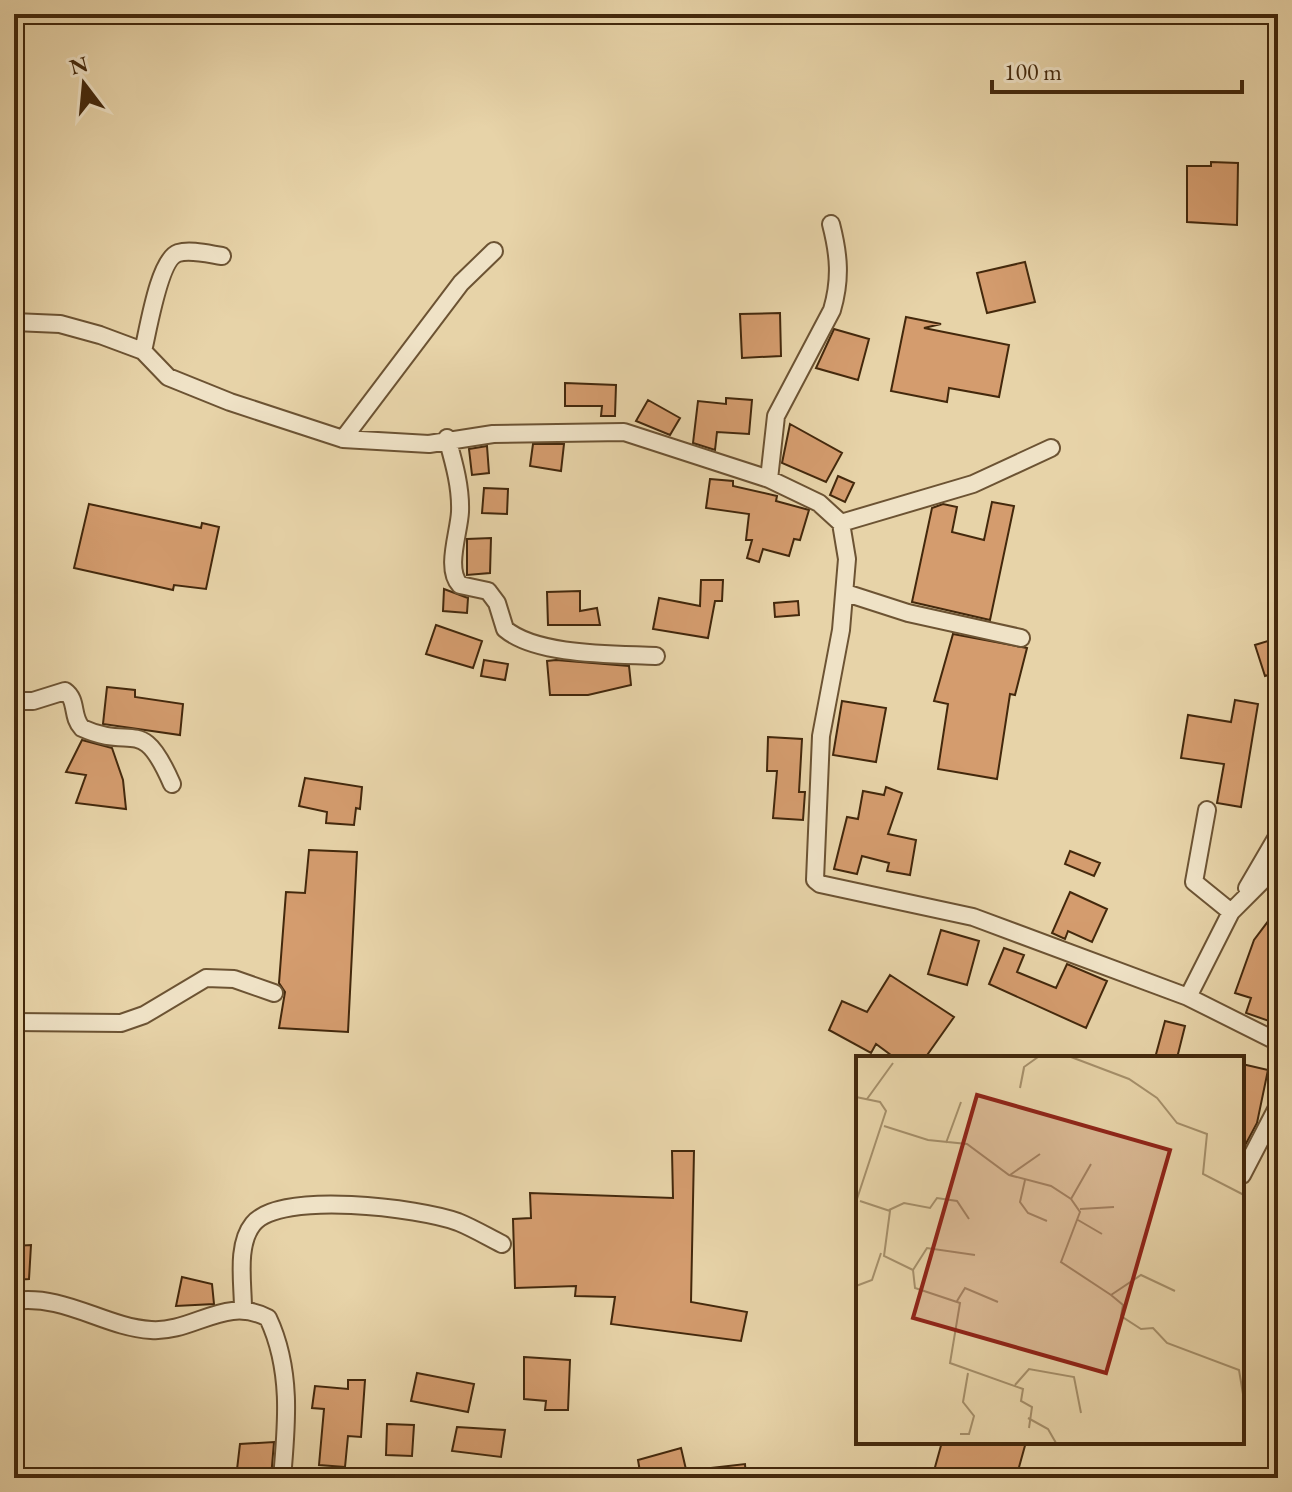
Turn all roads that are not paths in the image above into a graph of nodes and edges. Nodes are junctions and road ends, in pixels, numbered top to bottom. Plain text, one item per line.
1 (831, 224) dead end
2 (494, 251) dead end
3 (222, 256) dead end
4 (14, 322) edge
5 (143, 351) junction
6 (447, 438) junction
7 (343, 439) junction
8 (1051, 448) dead end
9 (769, 479) junction
10 (841, 523) junction
11 (846, 593) junction
12 (1021, 638) dead end
13 (656, 656) dead end
14 (14, 701) edge
15 (172, 784) dead end
16 (1207, 810) dead end
17 (1278, 835) edge
18 (1278, 865) edge
19 (1235, 908) junction
20 (274, 993) dead end
21 (1188, 997) junction
22 (14, 1022) edge
23 (1278, 1042) edge
24 (1278, 1106) edge
25 (1244, 1171) edge
26 (502, 1244) dead end
27 (14, 1301) edge
28 (243, 1309) junction
29 (282, 1478) edge

1 - 9 street
2 - 7 street
3 - 5 street
4 - 5 street
5 - 7 street
6 - 7 street
6 - 9 street
6 - 13 street
8 - 10 street
9 - 10 street
10 - 11 street
11 - 12 street
11 - 21 street
14 - 15 street
16 - 19 street
17 - 19 street
18 - 19 street
19 - 21 street
20 - 22 street
21 - 23 street
24 - 25 street
26 - 28 street
27 - 28 street
28 - 29 street

